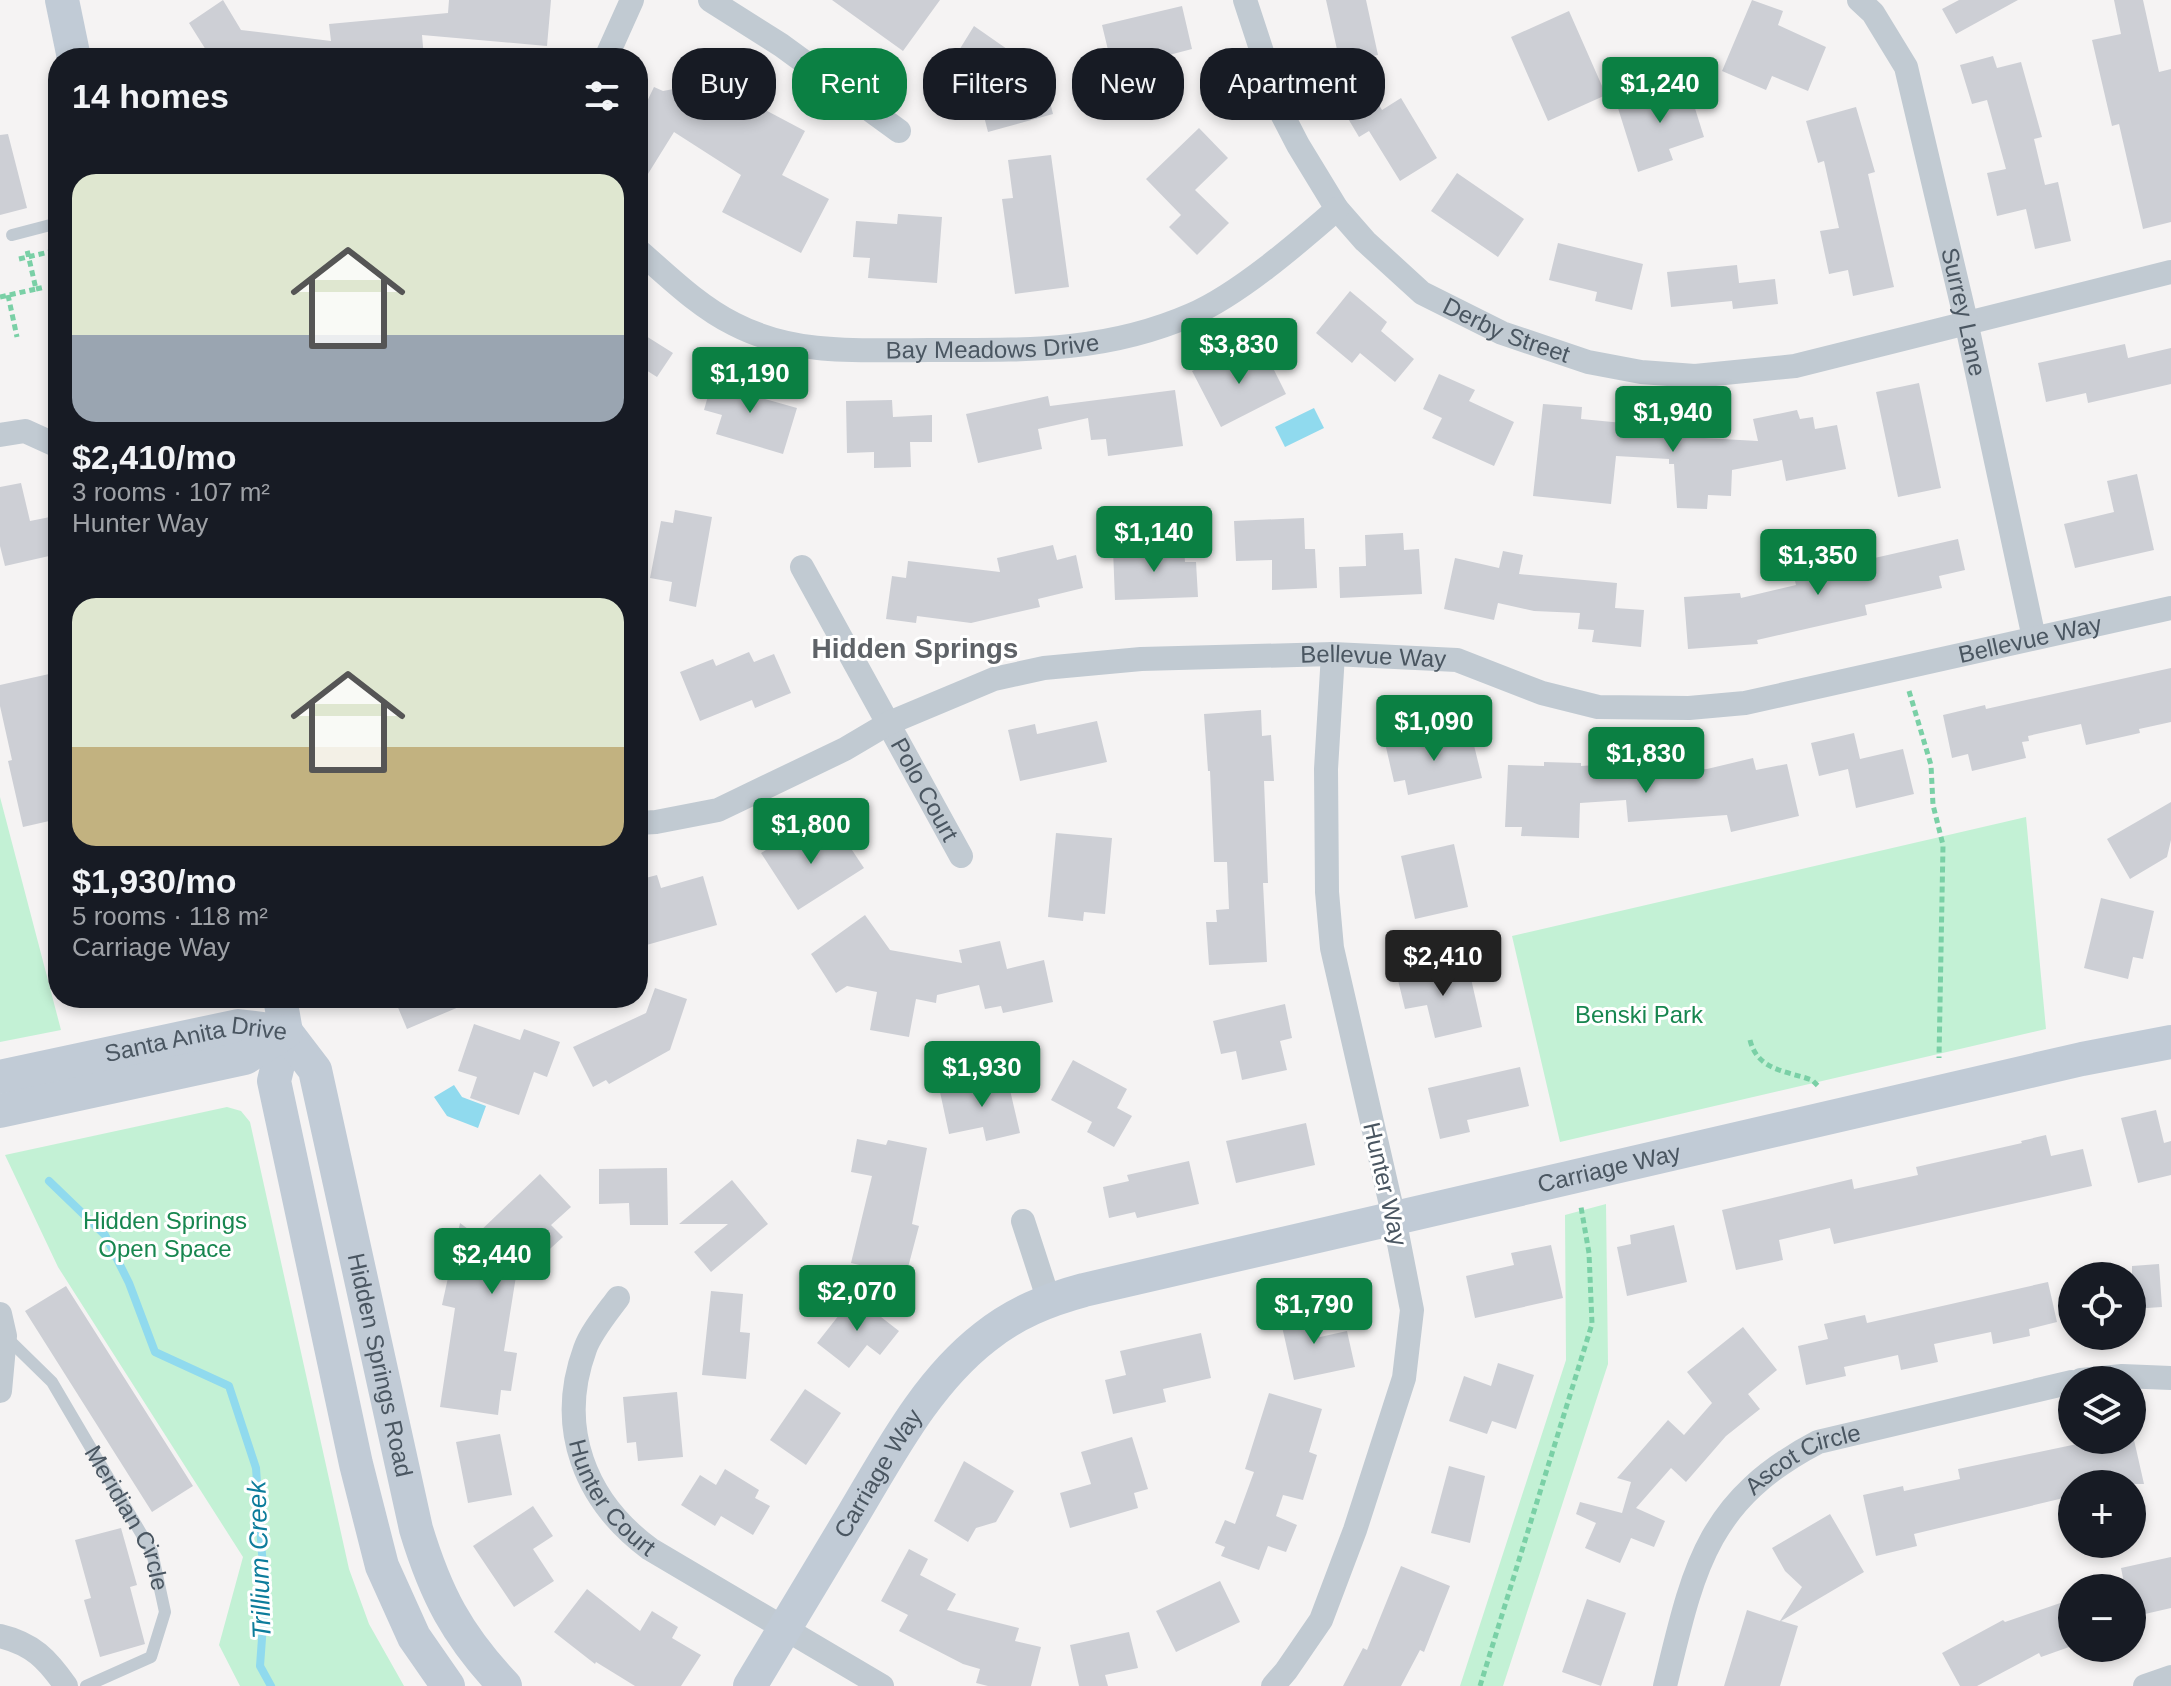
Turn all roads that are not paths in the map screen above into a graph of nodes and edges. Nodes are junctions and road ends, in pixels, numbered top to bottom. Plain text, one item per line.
1 (62, 0) edge
2 (632, 0) edge
3 (710, 0) edge
4 (1245, 0) edge
5 (1859, 0) edge
6 (72, 48) edge
7 (610, 48) edge
8 (899, 131) dead end
9 (1337, 209) junction
10 (48, 226) edge
11 (12, 235) dead end
12 (648, 258) edge
13 (2171, 272) edge
14 (1966, 321) junction
15 (0, 435) edge
16 (48, 441) edge
17 (802, 567) dead end
18 (2171, 608) edge
19 (2034, 638) junction
20 (1333, 654) junction
21 (889, 723) junction
22 (648, 822) edge
23 (961, 856) dead end
24 (282, 1008) edge
25 (286, 1032) junction
26 (2171, 1042) edge
27 (0, 1077) edge
28 (0, 1111) edge
29 (1394, 1218) junction
30 (1023, 1221) dead end
31 (618, 1298) dead end
32 (1049, 1301) junction
33 (2, 1325) edge
34 (2146, 1377) edge
35 (2171, 1378) edge
36 (2058, 1385) edge
37 (0, 1391) edge
38 (785, 1627) junction
39 (0, 1636) edge
40 (2171, 1677) edge
41 (66, 1686) edge
42 (86, 1686) edge
43 (448, 1686) edge
44 (505, 1686) edge
45 (750, 1686) edge
46 (882, 1686) edge
47 (1273, 1686) edge
48 (1665, 1686) edge
49 (2145, 1686) edge

1 - 6 main road
2 - 7 street
3 - 8 street
4 - 9 street, Derby Street
5 - 14 street, Surrey Lane
9 - 12 street, Bay Meadows Drive
9 - 14 street, Derby Street
10 - 11 lane
13 - 14 street, Derby Street
14 - 19 street, Surrey Lane
15 - 16 street
17 - 21 street, Polo Court
18 - 19 street, Bellevue Way
19 - 20 street, Bellevue Way
20 - 21 street, Bellevue Way
20 - 29 street, Hunter Way
21 - 22 street, Bellevue Way
21 - 23 street, Polo Court
24 - 25 main road, Hidden Springs Road
25 - 27 main road, Santa Anita Drive
25 - 28 main road, Santa Anita Drive
25 - 43 main road, Hidden Springs Road
25 - 44 main road, Hidden Springs Road
26 - 29 main road, Carriage Way
29 - 32 main road, Carriage Way
29 - 47 street, Hunter Way
30 - 32 street
31 - 38 street, Hunter Court
32 - 38 main road, Carriage Way
33 - 37 street, Meridian Circle
33 - 42 lane, Meridian Circle
34 - 35 street
36 - 48 street, Ascot Circle
38 - 45 main road, Carriage Way
38 - 46 street
39 - 41 street
40 - 49 street

